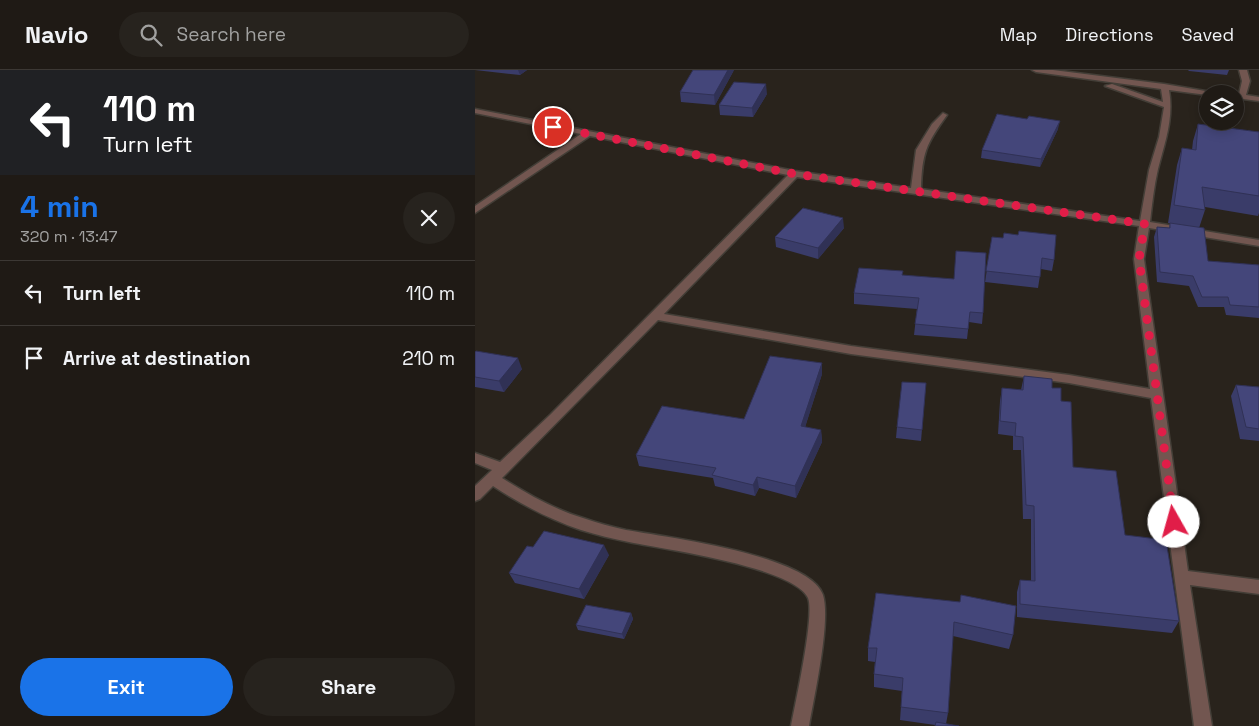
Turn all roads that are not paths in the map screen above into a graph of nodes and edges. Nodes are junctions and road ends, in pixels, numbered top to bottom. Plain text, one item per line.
1 (1036, 70) edge
2 (1243, 70) edge
3 (1087, 76) junction
4 (1164, 86) junction
5 (1244, 86) edge
6 (1199, 91) edge
7 (1244, 97) edge
8 (1259, 99) edge
9 (1168, 106) junction
10 (475, 110) edge
11 (943, 115) dead end
12 (587, 134) junction
13 (795, 174) junction
14 (916, 191) junction
15 (475, 210) edge
16 (1145, 224) junction
17 (1259, 243) edge
18 (654, 316) junction
19 (1157, 395) junction
20 (475, 458) edge
21 (498, 474) junction
22 (475, 496) edge
23 (1182, 577) junction
24 (1259, 587) edge
25 (800, 726) edge
26 (1203, 726) edge

1 - 3 street
2 - 5 street
3 - 4 street
3 - 9 street
4 - 6 street
4 - 9 street
7 - 8 street
9 - 16 street
10 - 12 street
11 - 14 street
12 - 13 street
12 - 15 street
13 - 14 street
13 - 18 street
14 - 16 street
16 - 17 street
16 - 19 street
18 - 19 street
18 - 21 street
19 - 23 street
20 - 21 street
21 - 22 street
21 - 25 street
23 - 24 street
23 - 26 street

